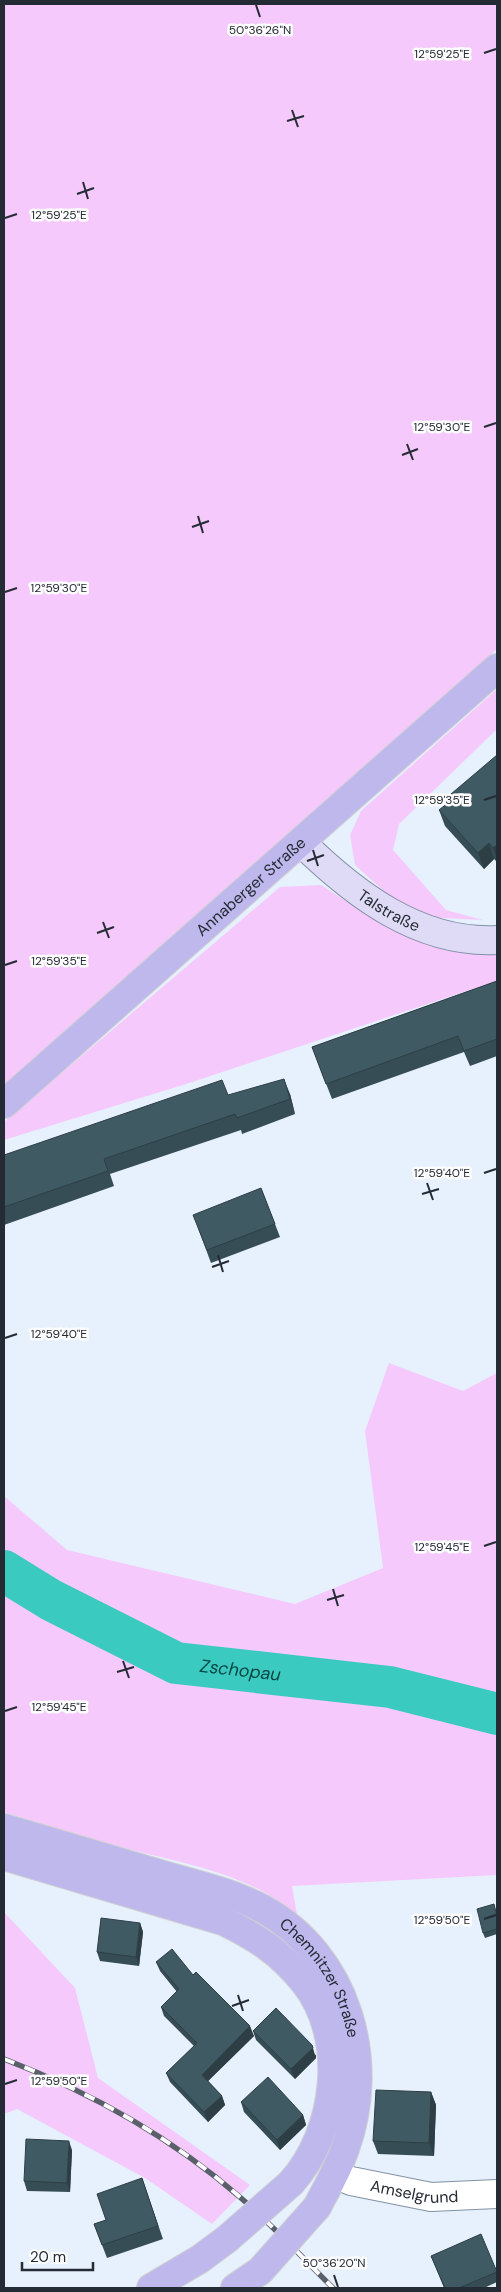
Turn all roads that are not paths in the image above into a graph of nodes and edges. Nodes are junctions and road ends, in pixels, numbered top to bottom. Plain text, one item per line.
1 (497, 668) edge
2 (301, 842) junction
3 (497, 940) edge
4 (4, 1104) edge
5 (4, 1828) edge
6 (4, 1856) edge
7 (334, 2174) junction
8 (497, 2194) edge
9 (151, 2288) edge
10 (235, 2288) edge

1 - 2 main road, Annaberger Straße
2 - 3 main road, Talstraße
2 - 4 main road, Annaberger Straße
5 - 7 main road, Chemnitzer Straße
6 - 9 main road, Chemnitzer Straße, bridge
7 - 8 street, Amselgrund
7 - 10 main road, Chemnitzer Straße, bridge

